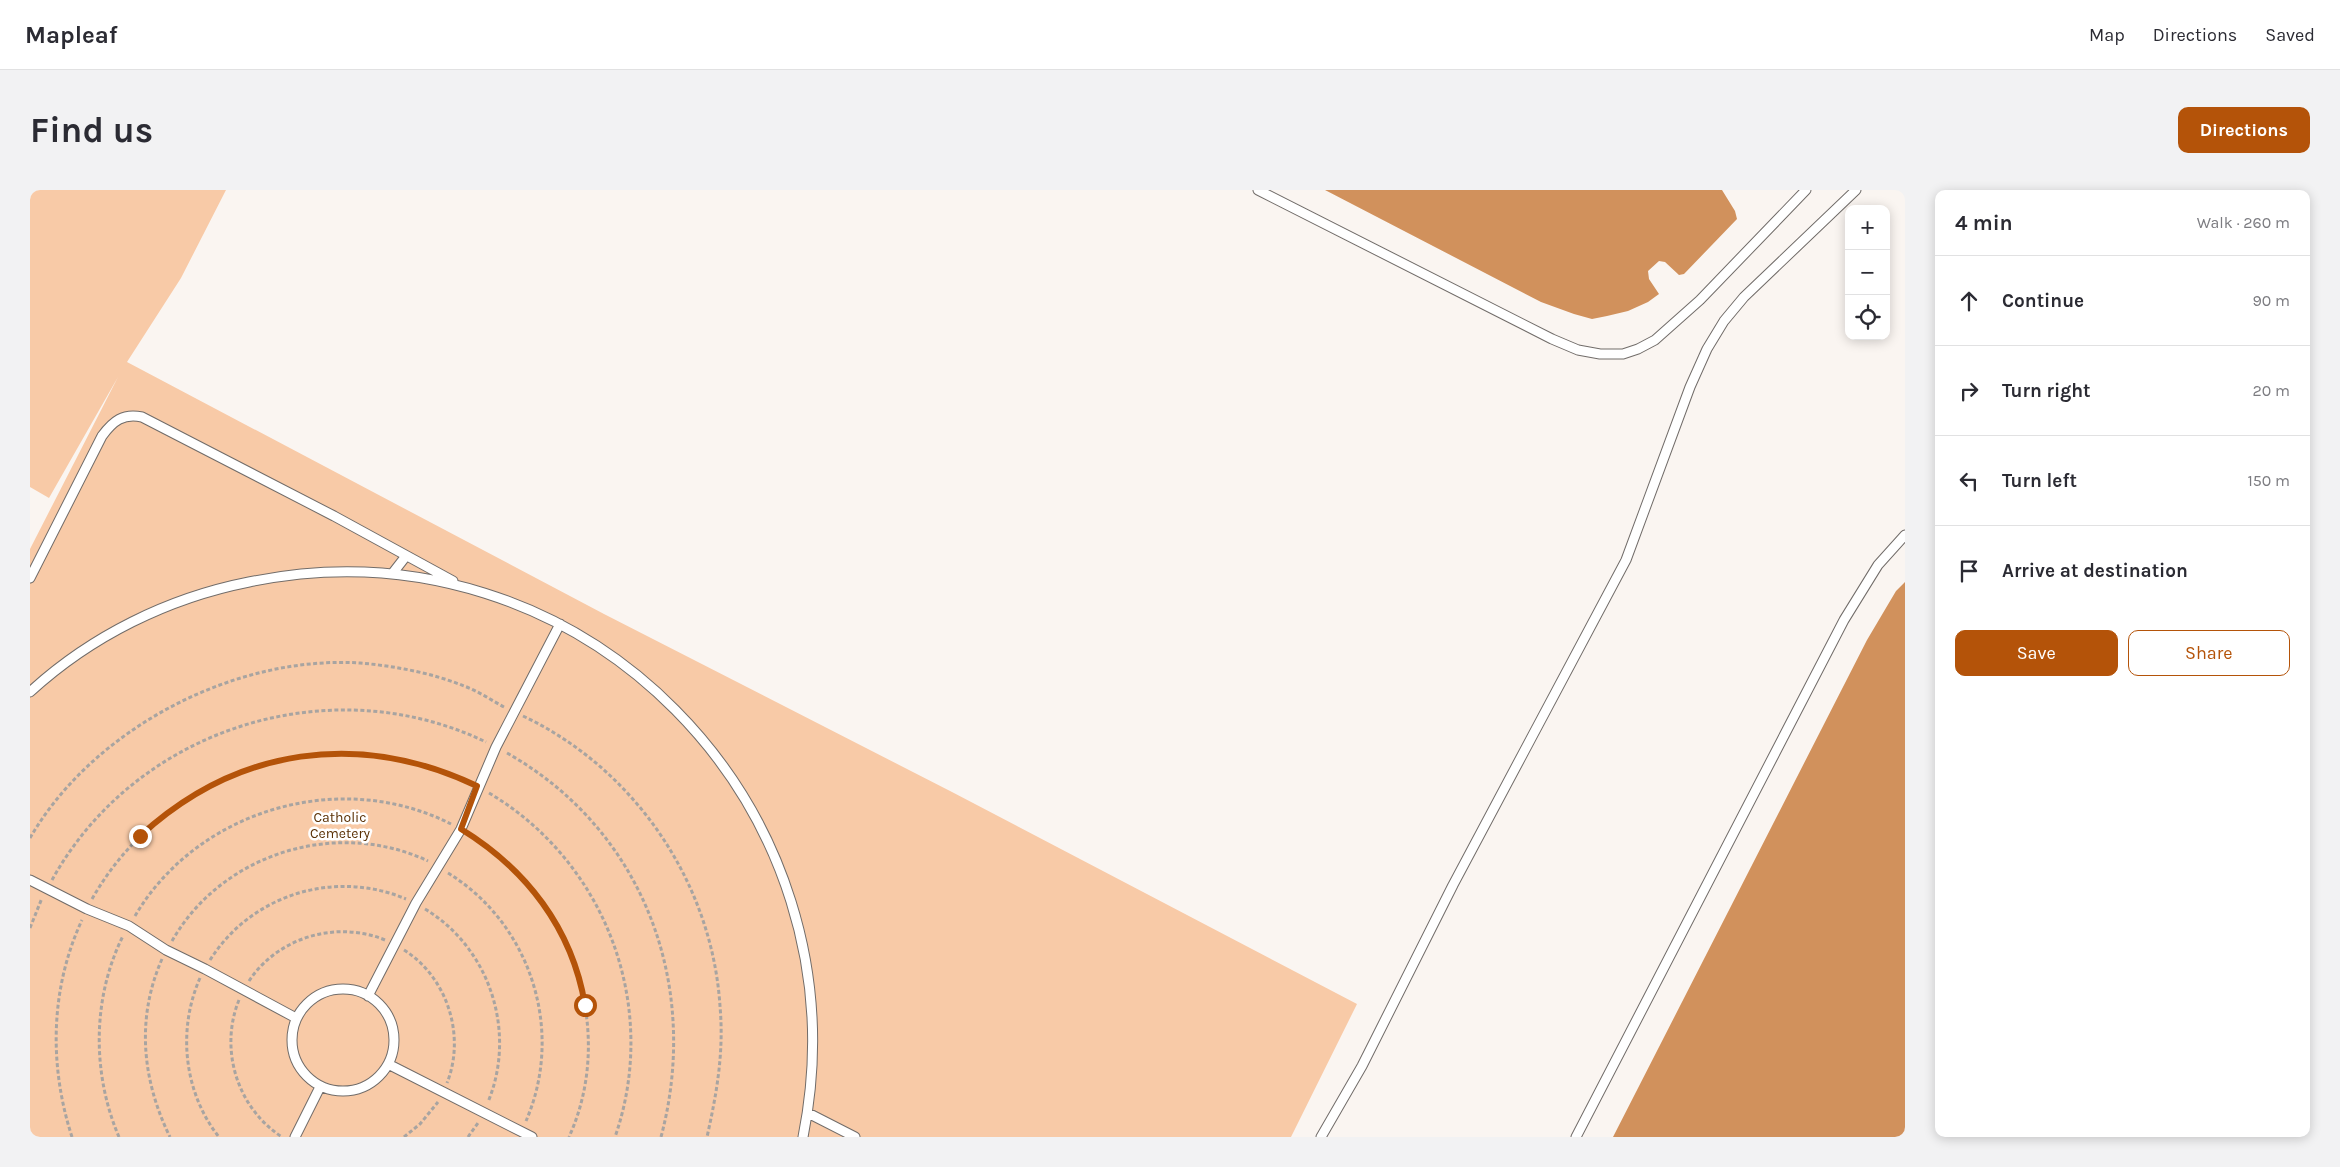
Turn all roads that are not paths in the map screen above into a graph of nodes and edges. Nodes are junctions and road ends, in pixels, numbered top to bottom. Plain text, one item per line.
1 (1258, 190) edge
2 (1806, 190) edge
3 (1856, 190) edge
4 (1905, 535) edge
5 (406, 556) junction
6 (392, 574) junction
7 (30, 578) edge
8 (467, 588) junction
9 (560, 624) junction
10 (30, 679) edge
11 (34, 689) edge
12 (30, 880) edge
13 (368, 996) junction
14 (296, 1018) junction
15 (388, 1064) junction
16 (320, 1087) junction
17 (808, 1113) junction
18 (295, 1137) edge
19 (532, 1137) edge
20 (803, 1137) edge
21 (855, 1137) edge
22 (1321, 1137) edge
23 (1576, 1137) edge

1 - 2 lane
3 - 22 lane
4 - 23 lane
5 - 6 lane
5 - 7 lane
5 - 8 lane
6 - 8 lane
6 - 11 lane
8 - 9 lane
9 - 13 lane
9 - 17 lane
10 - 11 lane
12 - 14 lane
13 - 14 lane
13 - 15 lane
14 - 16 lane
15 - 16 lane
15 - 19 lane
16 - 18 lane
17 - 20 lane
17 - 21 lane

